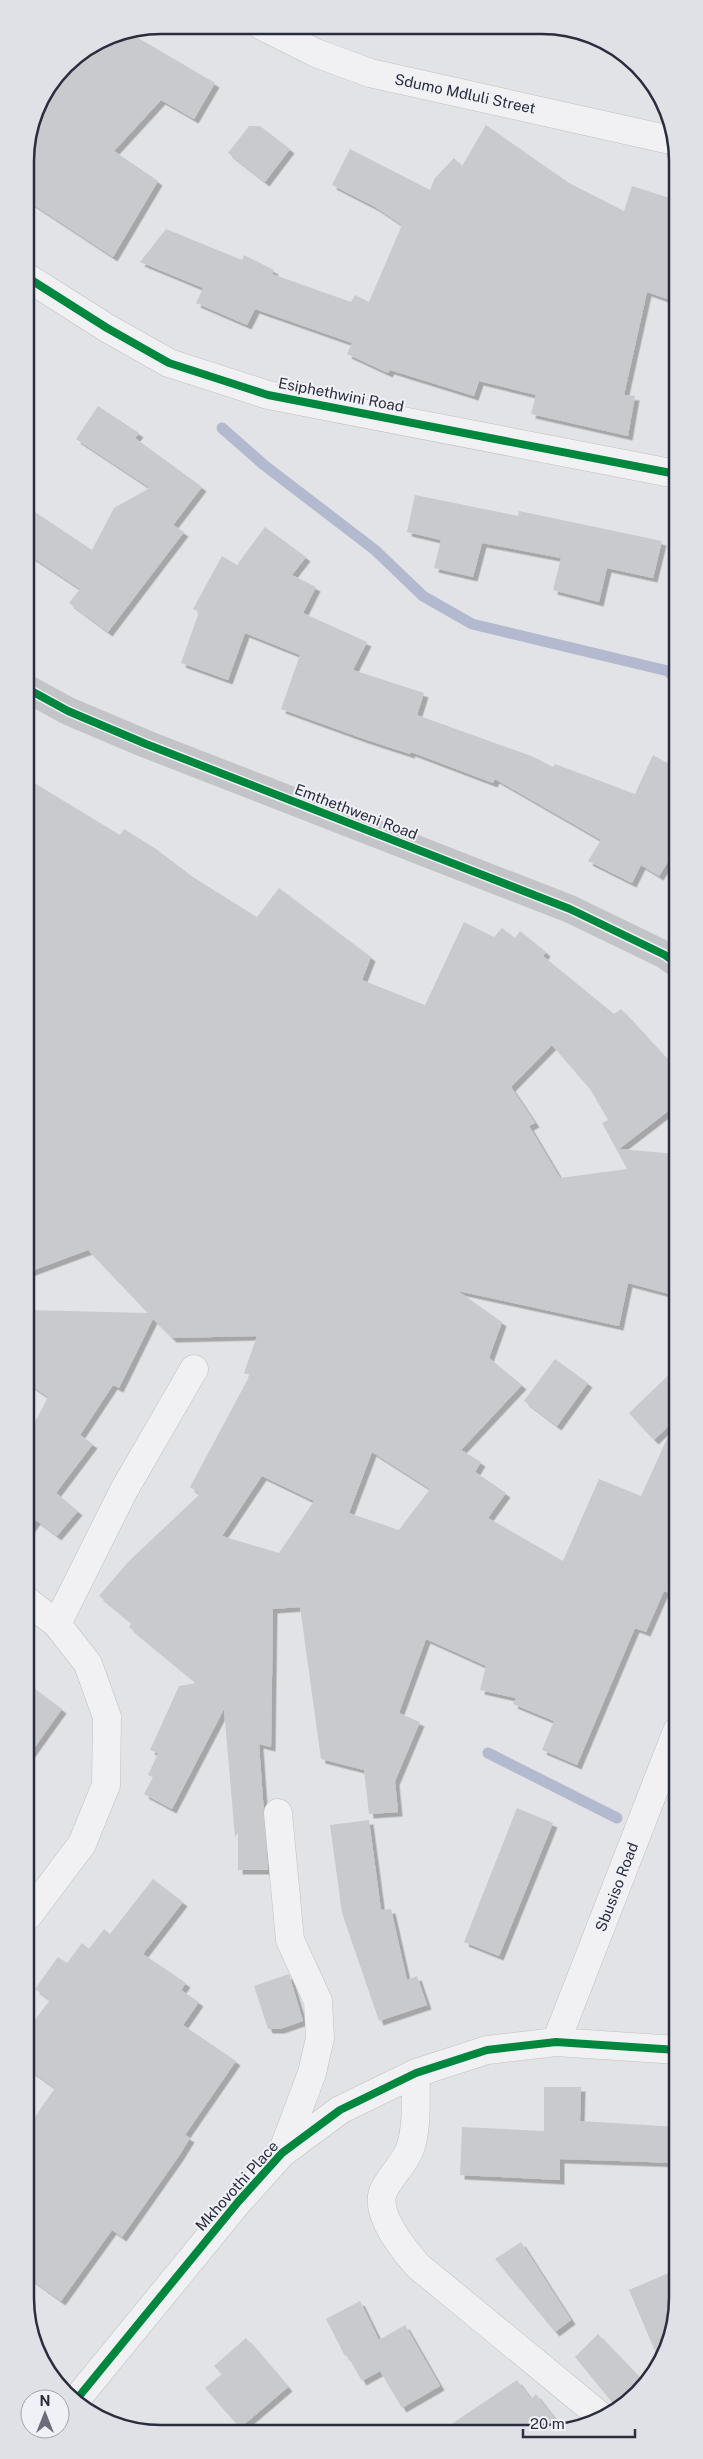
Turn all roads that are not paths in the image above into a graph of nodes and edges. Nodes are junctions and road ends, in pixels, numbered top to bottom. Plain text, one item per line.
1 (278, 34) edge
2 (667, 139) edge
3 (34, 282) edge
4 (669, 473) edge
5 (34, 692) edge
6 (669, 958) edge
7 (194, 1369) dead end
8 (34, 1606) edge
9 (57, 1624) junction
10 (669, 1752) edge
11 (278, 1813) dead end
12 (34, 1908) edge
13 (556, 2042) junction
14 (669, 2049) edge
15 (416, 2073) junction
16 (282, 2153) junction
17 (79, 2396) edge
18 (597, 2413) edge

1 - 2 street, Sdumo Mdluli Street
3 - 4 street, Esiphethwini Road
5 - 6 street, Emthethweni Road
7 - 9 street
8 - 9 street
9 - 12 street
10 - 13 street, Sbusiso Road
11 - 16 street
13 - 14 street, Mkhovothi Place
13 - 15 street, Mkhovothi Place
15 - 16 street, Mkhovothi Place
15 - 18 street
16 - 17 street, Mkhovothi Place

